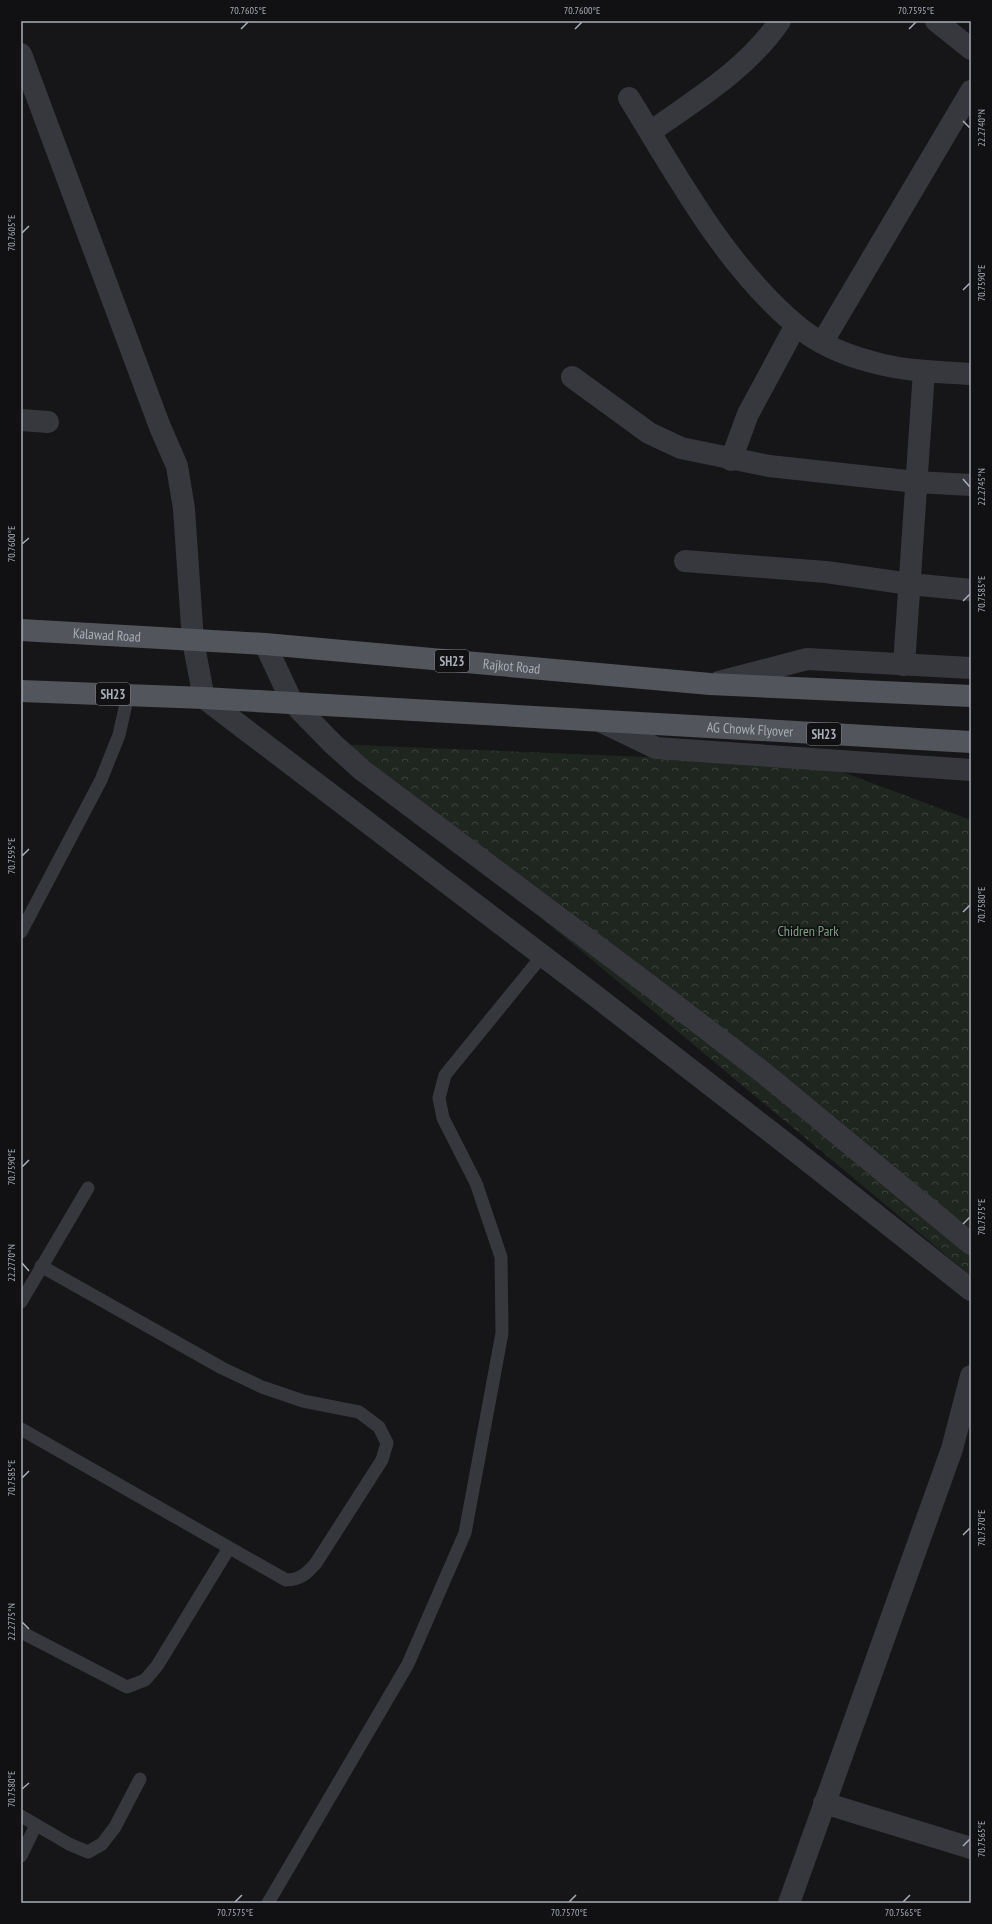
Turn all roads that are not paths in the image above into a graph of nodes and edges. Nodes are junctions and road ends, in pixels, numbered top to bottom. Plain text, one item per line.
1 (780, 21) edge
2 (936, 21) edge
3 (971, 49) edge
4 (21, 54) edge
5 (971, 91) edge
6 (629, 98) dead end
7 (650, 132) junction
8 (796, 325) junction
9 (822, 343) junction
10 (924, 371) junction
11 (971, 374) edge
12 (572, 377) dead end
13 (21, 420) edge
14 (48, 422) dead end
15 (731, 460) junction
16 (916, 482) junction
17 (971, 485) edge
18 (685, 561) dead end
19 (910, 584) junction
20 (971, 590) edge
21 (21, 630) edge
22 (194, 641) junction
23 (265, 644) junction
24 (904, 665) junction
25 (971, 668) edge
26 (710, 684) junction
27 (21, 691) edge
28 (128, 695) junction
29 (971, 696) edge
30 (204, 698) junction
31 (292, 702) junction
32 (600, 721) junction
33 (971, 742) edge
34 (971, 770) edge
35 (21, 932) edge
36 (542, 956) junction
37 (88, 1188) dead end
38 (971, 1244) edge
39 (41, 1266) junction
40 (971, 1290) edge
41 (21, 1302) edge
42 (971, 1376) edge
43 (21, 1429) edge
44 (229, 1548) junction
45 (21, 1632) edge
46 (140, 1779) dead end
47 (824, 1803) junction
48 (21, 1816) edge
49 (36, 1825) junction
50 (971, 1848) edge
51 (21, 1856) edge
52 (268, 1903) edge
53 (789, 1903) edge

1 - 7 street
2 - 3 street
4 - 22 street
5 - 9 street
6 - 7 street
7 - 8 street
8 - 9 street
8 - 15 street
9 - 10 street
10 - 11 street
10 - 16 street
12 - 15 street
13 - 14 street
15 - 16 street
16 - 17 street
16 - 19 street
18 - 19 street
19 - 20 street
19 - 24 street
21 - 22 main road, Kalawad Road / SH23
22 - 23 main road, Rajkot Road / SH23
22 - 30 street
23 - 26 main road, Rajkot Road / SH23
23 - 31 street
24 - 25 street
24 - 26 street
26 - 29 main road, SH23
27 - 28 main road, SH23
28 - 30 main road, SH23
28 - 35 lane
30 - 31 main road, SH23
30 - 36 street
31 - 32 main road, SH23
31 - 38 street
32 - 33 main road, AG Chowk Flyover / SH23
32 - 34 street
36 - 40 street
36 - 52 lane
37 - 39 lane
39 - 41 lane
39 - 44 lane
42 - 47 street
43 - 44 lane
44 - 45 lane
46 - 49 lane
47 - 50 street
47 - 53 street
48 - 49 lane
49 - 51 lane

